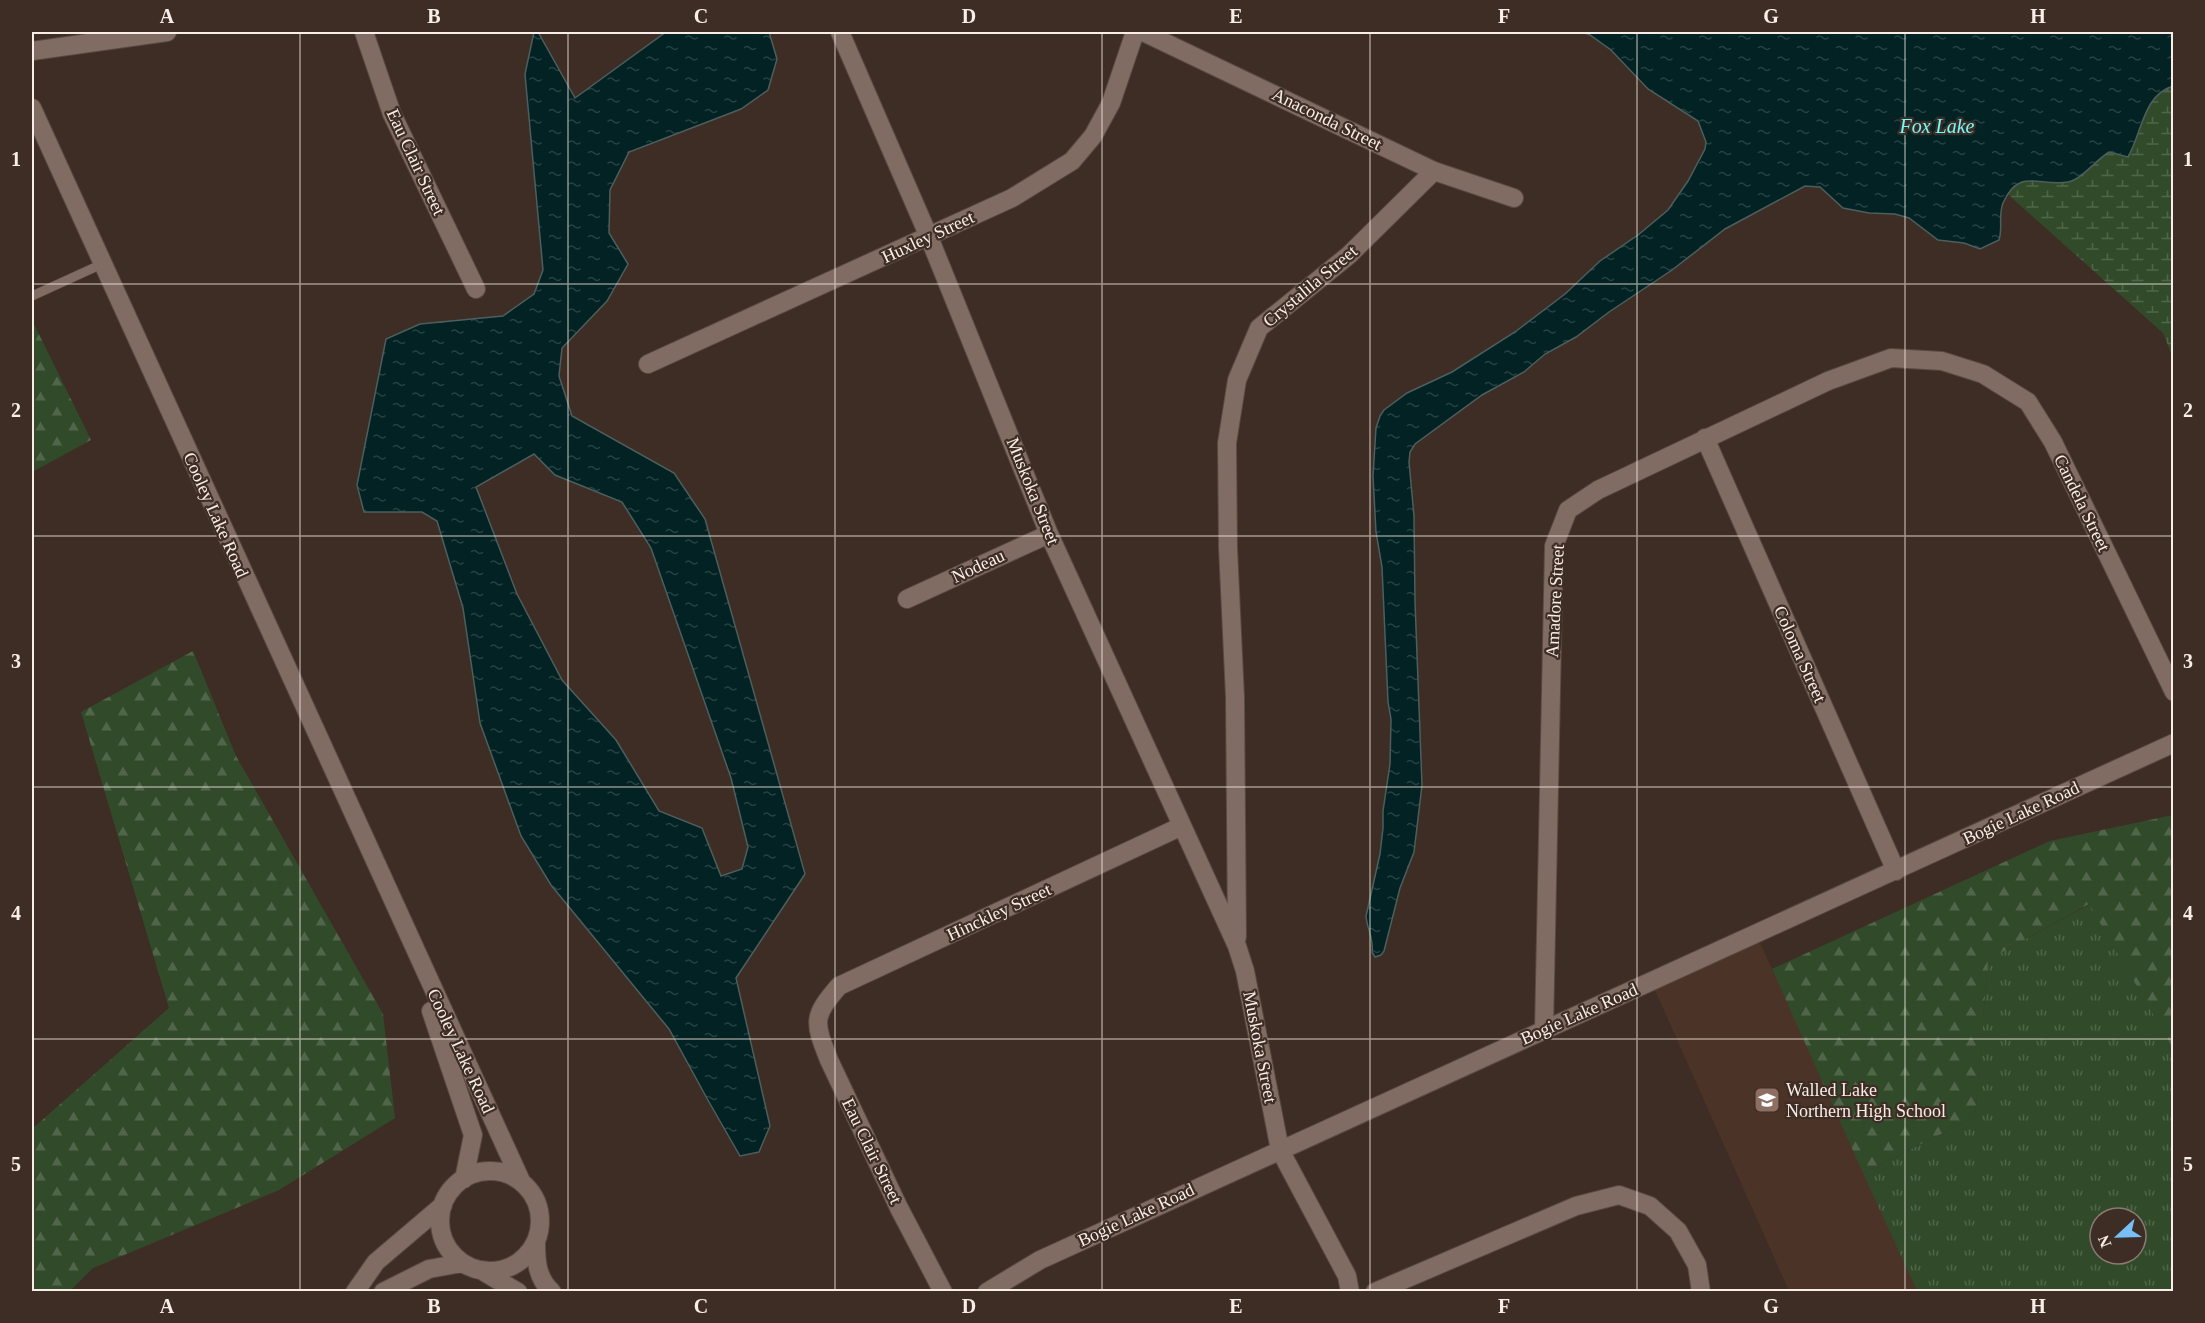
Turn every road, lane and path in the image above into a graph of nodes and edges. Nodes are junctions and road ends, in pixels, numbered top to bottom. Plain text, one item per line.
1 (167, 32) edge
2 (364, 32) edge
3 (840, 32) edge
4 (1135, 32) edge
5 (1143, 32) edge
6 (32, 51) edge
7 (32, 108) edge
8 (1434, 171) junction
9 (1514, 198) dead end
10 (929, 237) junction
11 (102, 264) junction
12 (476, 289) dead end
13 (32, 296) edge
14 (1942, 361) joint
15 (648, 364) dead end
16 (1705, 438) junction
17 (1227, 498) joint
18 (1049, 534) junction
19 (907, 599) dead end
20 (2174, 692) edge
21 (2174, 743) edge
22 (1182, 825) junction
23 (1896, 871) junction
24 (401, 922) junction
25 (1237, 946) junction
26 (821, 1006) joint
27 (1544, 1030) junction
28 (1280, 1150) junction
29 (464, 1179) junction
30 (520, 1181) junction
31 (443, 1205) junction
32 (536, 1242) junction
33 (462, 1263) junction
34 (484, 1272) junction
35 (355, 1292) edge
36 (383, 1292) edge
37 (518, 1292) edge
38 (552, 1292) edge
39 (942, 1292) edge
40 (987, 1292) edge
41 (1350, 1292) edge
42 (1375, 1292) edge
43 (1701, 1292) edge

1 - 6 street
2 - 12 street, Eau Clair Street
3 - 10 street, Muskoka Street
4 - 10 street, Huxley Street
5 - 8 street, Anaconda Street
7 - 11 street, Cooley Lake Road
8 - 9 street, Anaconda Street
8 - 17 street, Crystalila Street
10 - 15 street, Huxley Street
10 - 18 street, Muskoka Street
11 - 13 lane
11 - 24 street, Cooley Lake Road
14 - 16 street, Amadore Street
14 - 20 street, Candela Street
16 - 23 street, Coloma Street
16 - 27 street, Amadore Street
17 - 25 street, Muskoka Street
18 - 19 street, Nodeau
18 - 22 street, Muskoka Street
21 - 23 street, Bogie Lake Road
22 - 25 street, Muskoka Street
22 - 26 street, Hinckley Street
23 - 27 street, Bogie Lake Road
24 - 29 street, Cooley Lake Road
24 - 30 street, Cooley Lake Road
25 - 28 street, Muskoka Street
26 - 39 street, Eau Clair Street
27 - 28 street, Bogie Lake Road
28 - 40 street, Bogie Lake Road
28 - 41 street, Muskoka Street
29 - 30 street
29 - 31 street
30 - 32 street
31 - 33 street
31 - 35 street
32 - 34 street
32 - 38 street
33 - 34 street
33 - 36 street
34 - 37 street
42 - 43 street

